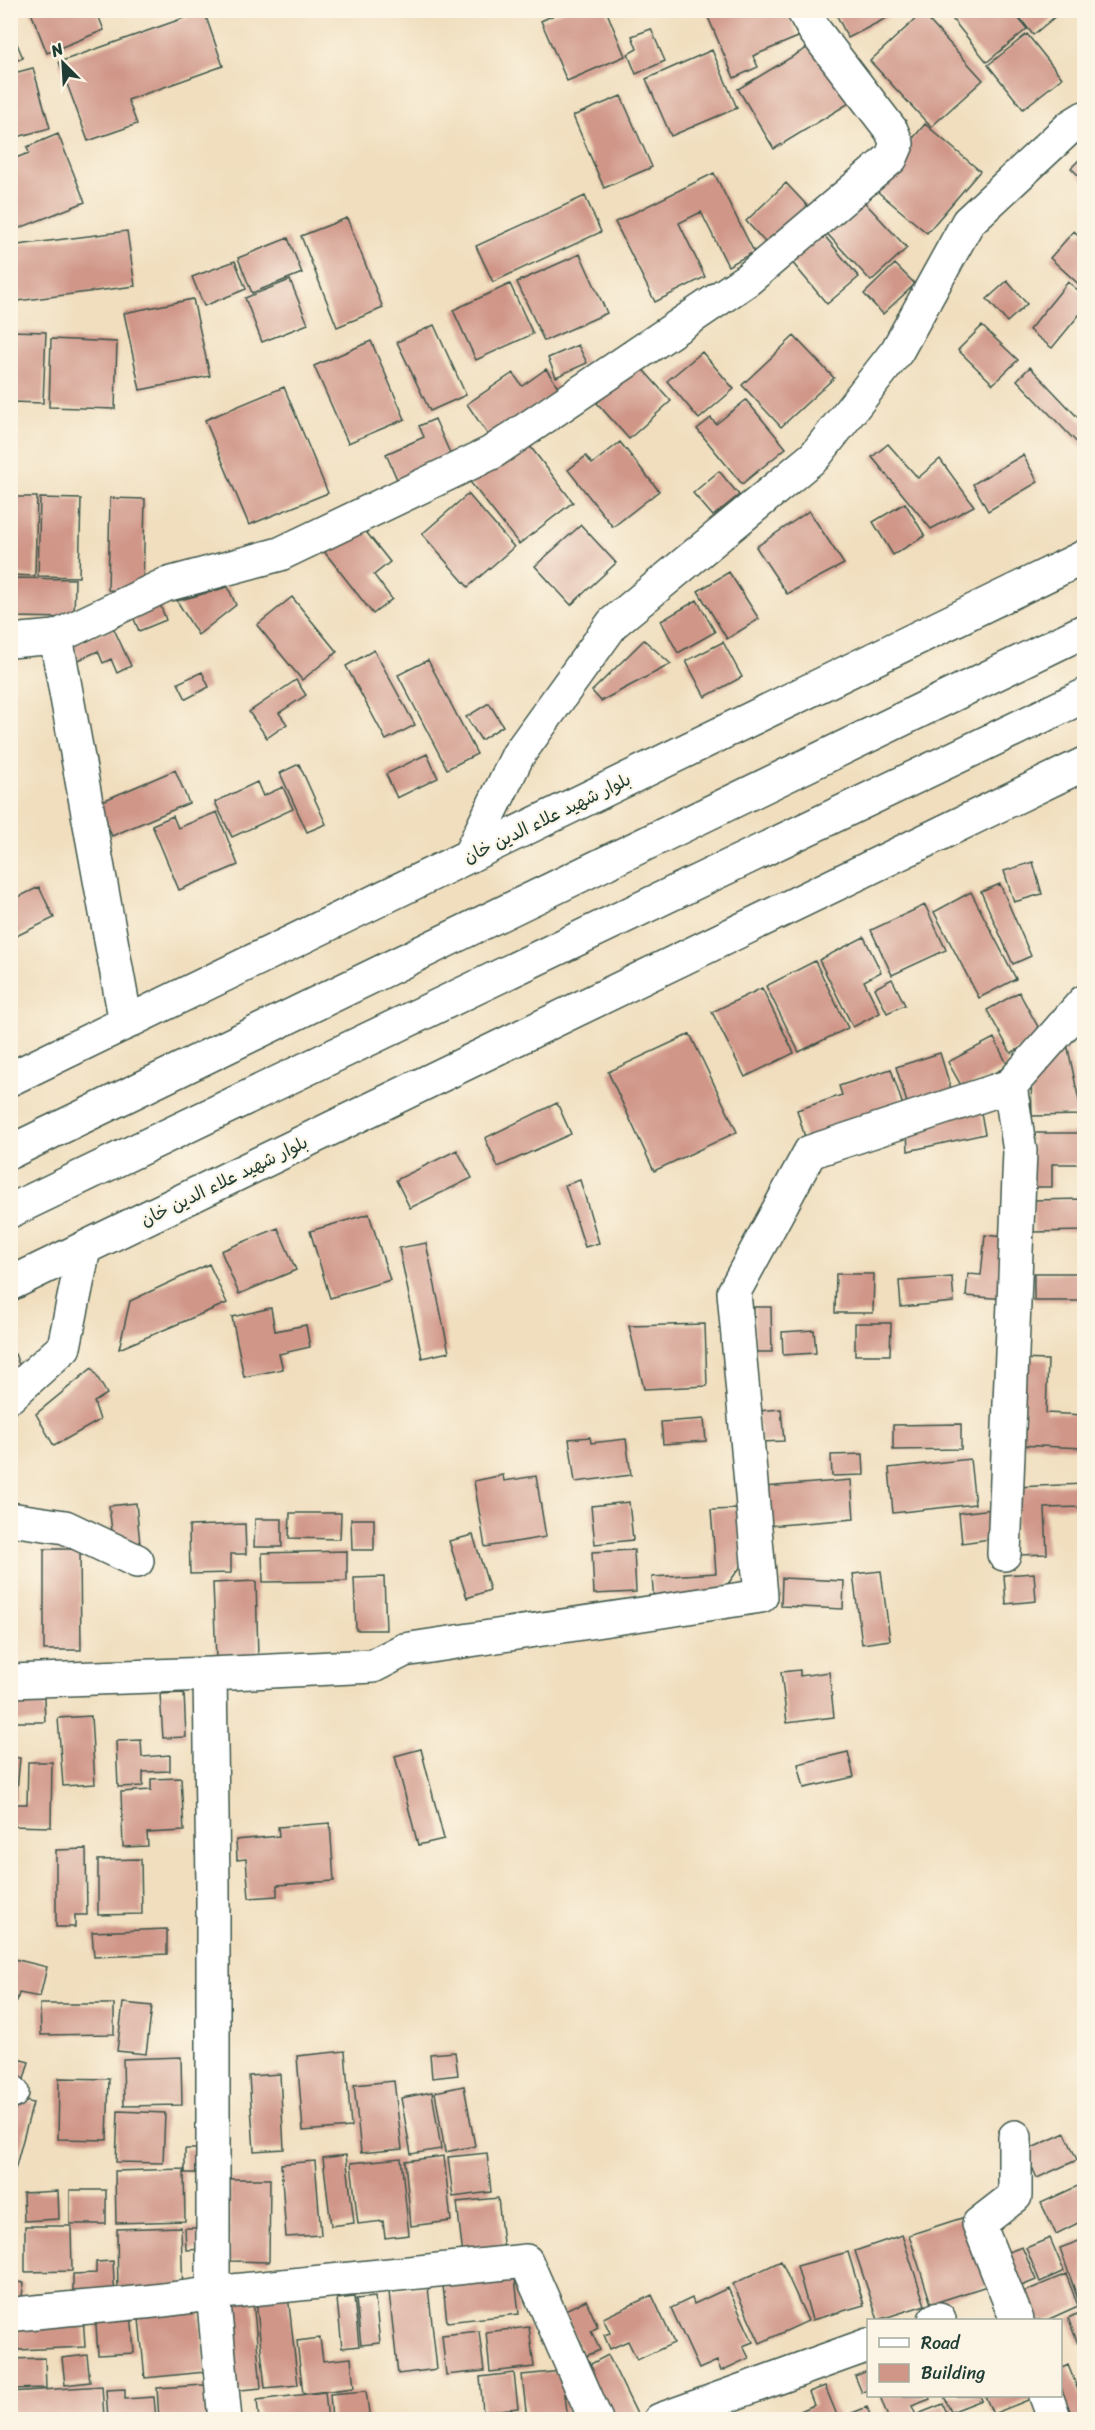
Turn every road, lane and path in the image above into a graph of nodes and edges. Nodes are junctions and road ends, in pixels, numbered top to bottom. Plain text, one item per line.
1 (803, 10) edge
2 (1084, 118) edge
3 (1084, 557) edge
4 (1084, 631) edge
5 (56, 637) junction
6 (10, 641) edge
7 (1084, 696) edge
8 (1084, 764) edge
9 (469, 856) junction
10 (1084, 1002) edge
11 (126, 1023) junction
12 (10, 1079) edge
13 (1010, 1086) junction
14 (10, 1152) edge
15 (10, 1211) edge
16 (84, 1249) junction
17 (10, 1284) edge
18 (10, 1396) edge
19 (10, 1519) edge
20 (1004, 1554) dead end
21 (137, 1561) dead end
22 (210, 1674) junction
23 (10, 1681) edge
24 (1016, 2137) dead end
25 (213, 2293) junction
26 (10, 2315) edge
27 (1017, 2319) edge
28 (867, 2345) edge
29 (1046, 2397) edge
30 (225, 2420) edge
31 (596, 2420) edge
32 (660, 2420) edge
33 (1055, 2420) edge

1 - 5 main road
2 - 9 main road
3 - 9 main road, بلوار شهید علاء الدین خان
4 - 14 main road
5 - 6 main road
5 - 11 main road
7 - 15 main road
8 - 16 main road, بلوار شهید علاء الدین خان
9 - 11 main road, بلوار شهید علاء الدین خان
10 - 13 main road
11 - 12 main road, بلوار شهید علاء الدین خان
13 - 20 main road
13 - 22 main road
16 - 17 main road, بلوار شهید علاء الدین خان
16 - 18 main road
19 - 21 main road
22 - 23 main road
22 - 25 main road
24 - 27 main road
25 - 26 main road
25 - 30 main road
25 - 31 main road
28 - 32 main road
29 - 33 main road

